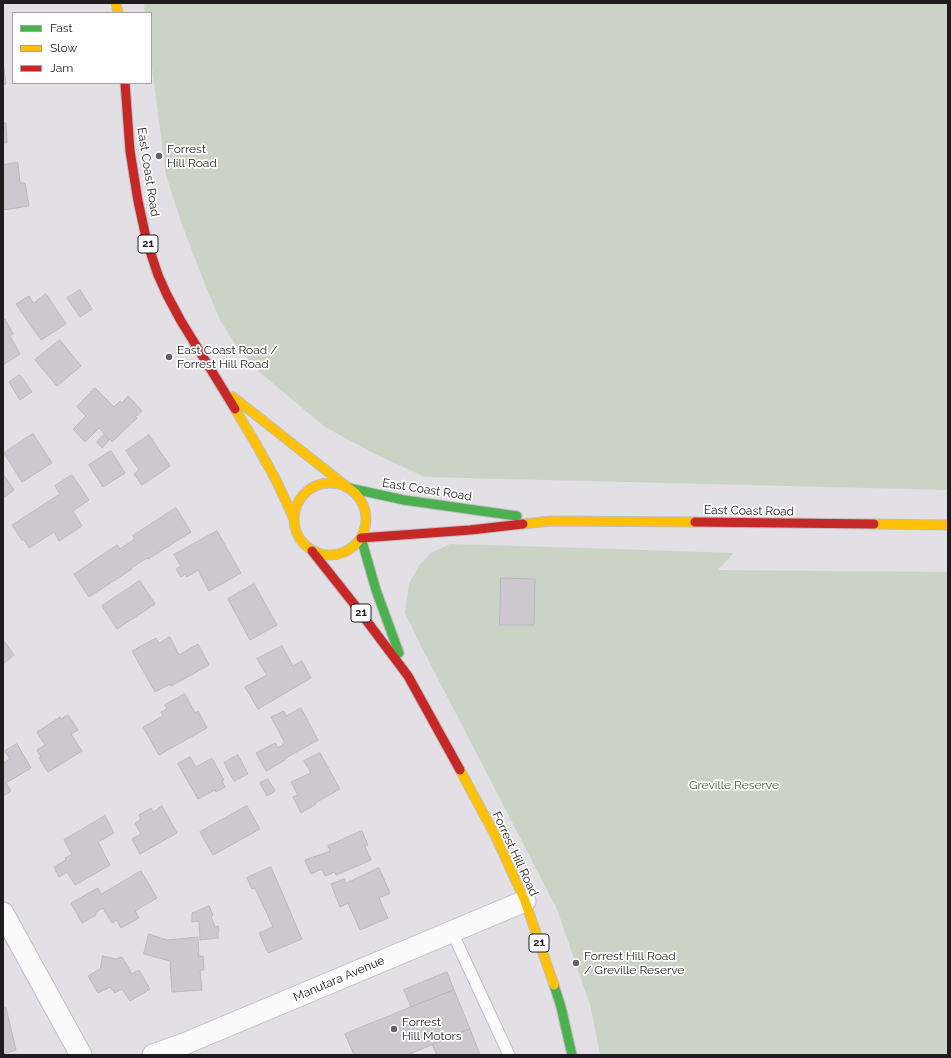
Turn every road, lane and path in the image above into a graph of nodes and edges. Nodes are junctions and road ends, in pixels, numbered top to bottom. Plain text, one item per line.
1 (125, 84) edge
2 (223, 388) junction
3 (347, 487) junction
4 (294, 519) junction
5 (550, 521) junction
6 (948, 525) edge
7 (361, 538) junction
8 (312, 551) junction
9 (408, 676) junction
10 (524, 901) junction
11 (3, 913) edge
12 (452, 932) junction
13 (80, 1055) edge
14 (153, 1055) edge
15 (509, 1055) edge
16 (572, 1055) edge

1 - 2 main road, East Coast Road / 21
2 - 3 main road, East Coast Road / 21
2 - 4 main road, East Coast Road / 21
3 - 4 main road
3 - 5 main road, East Coast Road
3 - 7 main road, 21
4 - 8 main road, 21
5 - 6 main road, East Coast Road
5 - 7 main road, East Coast Road
7 - 8 main road
7 - 9 main road, Forrest Hill Road / 21
8 - 9 main road, Forrest Hill Road / 21
9 - 10 main road, Forrest Hill Road / 21
10 - 12 street, Manutara Avenue
10 - 16 main road, Forrest Hill Road / 21
11 - 13 street
12 - 14 street, Manutara Avenue
12 - 15 lane

